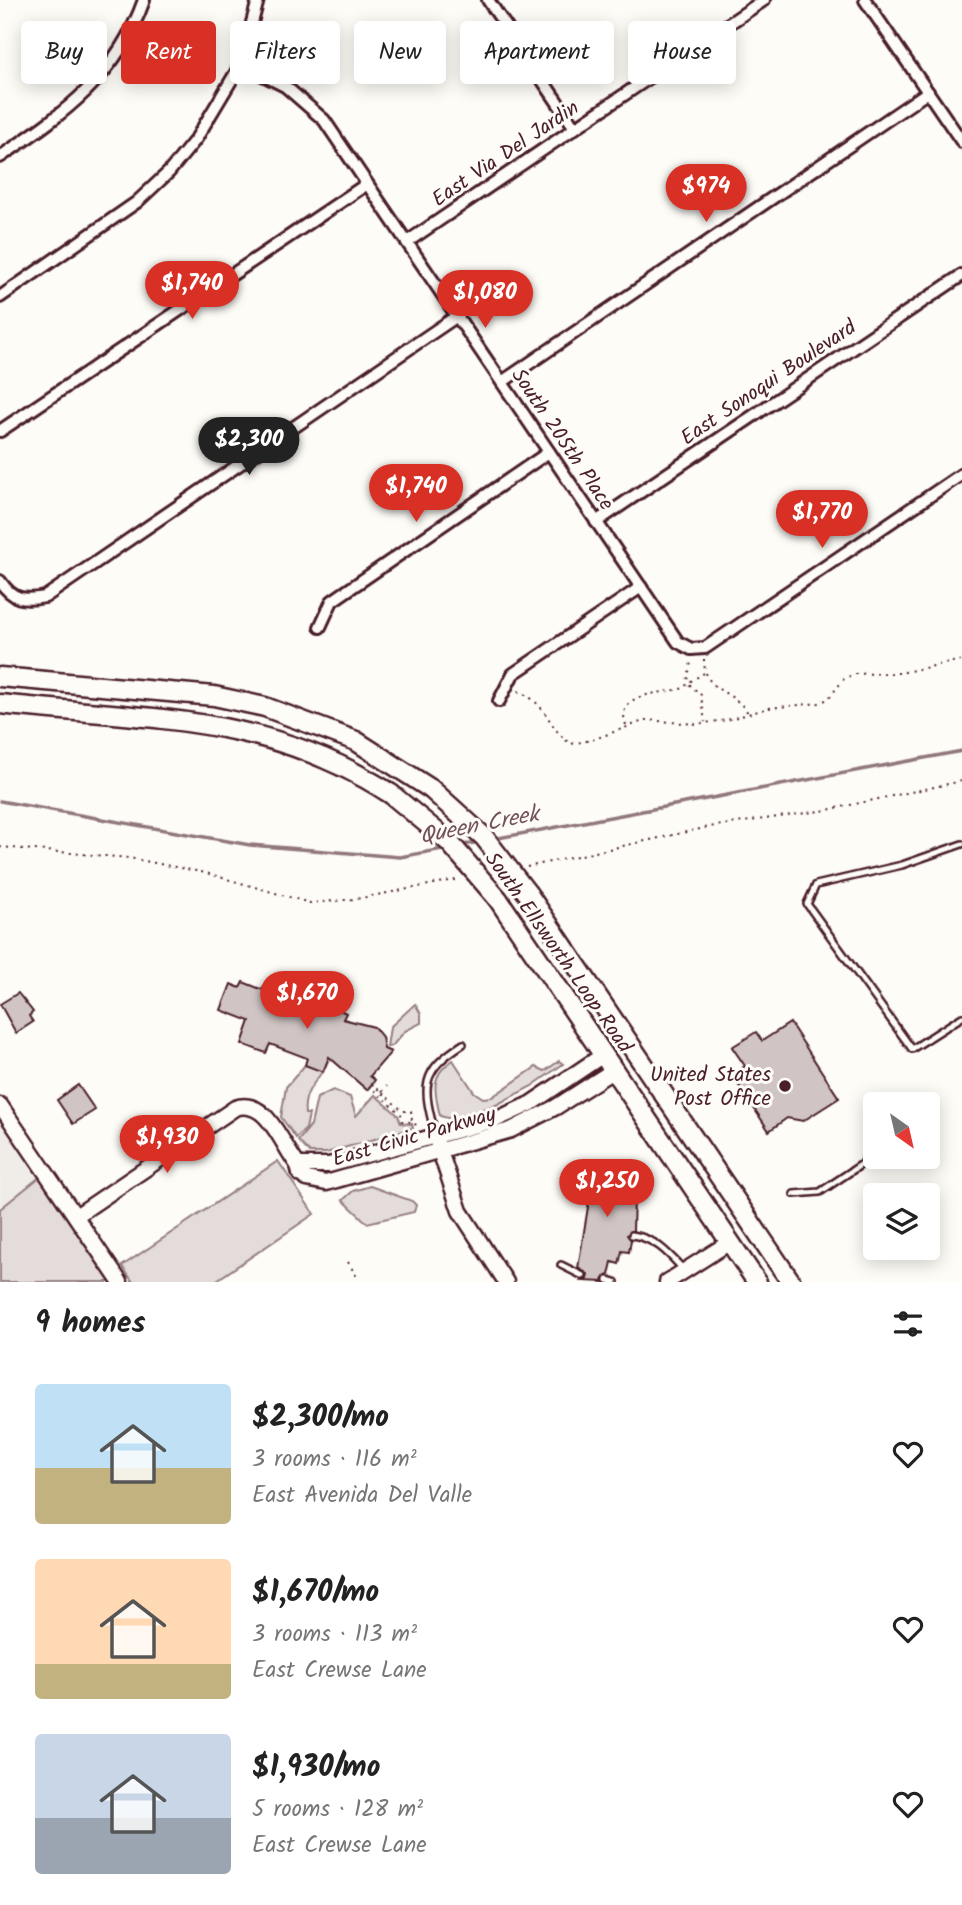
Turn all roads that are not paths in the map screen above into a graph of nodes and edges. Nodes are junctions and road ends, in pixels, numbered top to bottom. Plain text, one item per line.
1 (144, 0) edge
2 (258, 0) edge
3 (488, 0) edge
4 (764, 0) edge
5 (865, 0) edge
6 (252, 21) edge
7 (230, 82) edge
8 (281, 84) edge
9 (928, 92) junction
10 (575, 128) junction
11 (962, 142) edge
12 (0, 157) edge
13 (367, 184) junction
14 (407, 243) junction
15 (962, 275) edge
16 (0, 297) edge
17 (457, 316) junction
18 (502, 382) junction
19 (0, 431) edge
20 (549, 452) junction
21 (962, 474) edge
22 (596, 522) junction
23 (0, 581) edge
24 (641, 587) junction
25 (320, 627) dead end
26 (0, 677) edge
27 (499, 701) dead end
28 (0, 704) edge
29 (962, 844) edge
30 (962, 1017) edge
31 (463, 1044) dead end
32 (608, 1062) junction
33 (0, 1105) edge
34 (438, 1144) junction
35 (863, 1163) edge
36 (794, 1194) dead end
37 (76, 1216) junction
38 (751, 1224) junction
39 (632, 1235) dead end
40 (730, 1242) junction
41 (561, 1265) dead end
42 (685, 1271) junction
43 (583, 1276) dead end
44 (120, 1282) edge
45 (506, 1282) edge
46 (667, 1282) edge
47 (757, 1282) edge
48 (791, 1282) edge

1 - 12 street
2 - 6 street
3 - 10 street
4 - 10 street, East Via Del Jardin
5 - 9 street
7 - 16 street
8 - 13 street, South 205th Place
9 - 11 street
9 - 18 street
10 - 14 street, East Via Del Jardin
13 - 14 street, South 205th Place
13 - 19 street
14 - 17 street, South 205th Place
15 - 22 street, East Sonoqui Boulevard
17 - 18 street, South 205th Place
17 - 23 street
18 - 20 street, South 205th Place
20 - 22 street, South 205th Place
20 - 25 street
21 - 24 street, South 205th Place
22 - 24 street, South 205th Place
24 - 27 street
26 - 38 main road, South Ellsworth Loop Road, bridge
28 - 32 main road, South Ellsworth Loop Road, bridge
29 - 30 lane
31 - 34 lane
32 - 34 street, East Civic Parkway
32 - 40 main road, South Ellsworth Loop Road
33 - 37 street
34 - 37 street, East Civic Parkway
34 - 45 street
35 - 36 lane
37 - 44 street
38 - 40 main road
38 - 48 main road, South Ellsworth Loop Road
39 - 42 lane
40 - 42 street
40 - 47 main road, South Ellsworth Loop Road
41 - 43 lane
42 - 46 street

